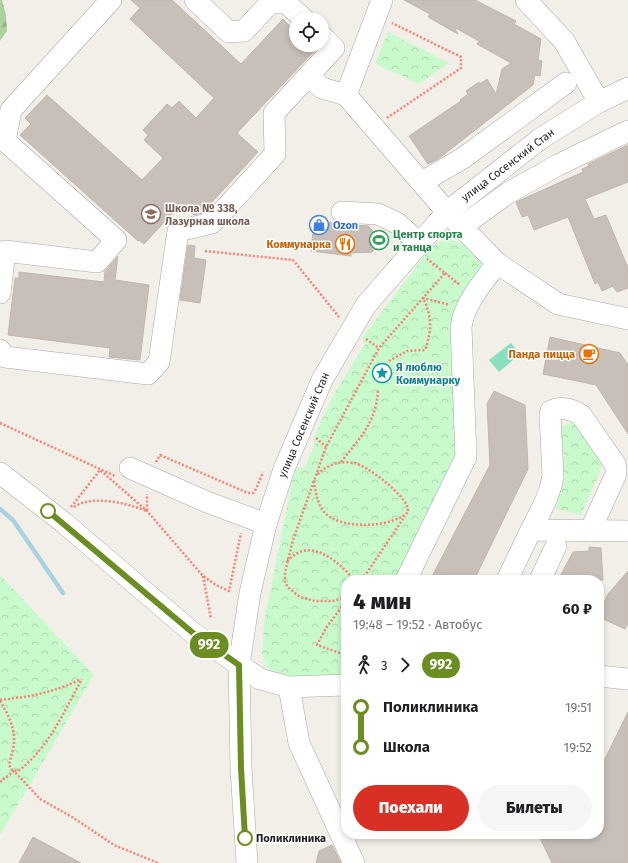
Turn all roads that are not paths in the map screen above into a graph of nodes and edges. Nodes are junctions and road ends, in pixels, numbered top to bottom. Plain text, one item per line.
1 (111, 0) edge
2 (195, 0) edge
3 (526, 0) edge
4 (379, 8) edge
5 (296, 12) edge
6 (329, 42) edge
7 (322, 52) edge
8 (361, 56) junction
9 (308, 76) junction
10 (566, 83) dead end
11 (626, 87) edge
12 (346, 95) junction
13 (599, 102) junction
14 (628, 131) edge
15 (422, 182) junction
16 (342, 212) dead end
17 (447, 212) junction
18 (461, 227) junction
19 (423, 251) junction
20 (497, 263) junction
21 (0, 293) edge
22 (628, 319) edge
23 (0, 350) edge
24 (0, 473) edge
25 (136, 478) road end
26 (266, 524) junction
27 (532, 530) junction
28 (590, 530) junction
29 (628, 531) edge
30 (556, 546) dead end
31 (408, 575) edge
32 (510, 575) edge
33 (542, 575) edge
34 (239, 665) junction
35 (604, 677) edge
36 (628, 679) edge
37 (341, 684) edge
38 (289, 687) junction
39 (341, 835) edge
40 (343, 839) edge
41 (247, 863) edge
42 (354, 863) edge

1 - 21 street
2 - 5 street
3 - 13 street
4 - 8 street
6 - 8 street
7 - 9 street
8 - 12 street
9 - 12 street
9 - 23 street
10 - 15 street
11 - 13 street, улица Сосенский Стан
12 - 15 street
13 - 17 street, улица Сосенский Стан
14 - 18 street
15 - 17 street
16 - 19 street
17 - 18 street
17 - 19 street, улица Сосенский Стан
18 - 20 street
19 - 26 street, улица Сосенский Стан
20 - 22 street
20 - 31 street
24 - 34 street
25 - 26 street
26 - 34 street, улица Сосенский Стан
27 - 28 street
27 - 28 street
27 - 32 street
28 - 29 street
30 - 33 street
34 - 38 street
34 - 41 street, улица Сосенский Стан
35 - 36 street
37 - 38 street
38 - 39 street
40 - 42 street

